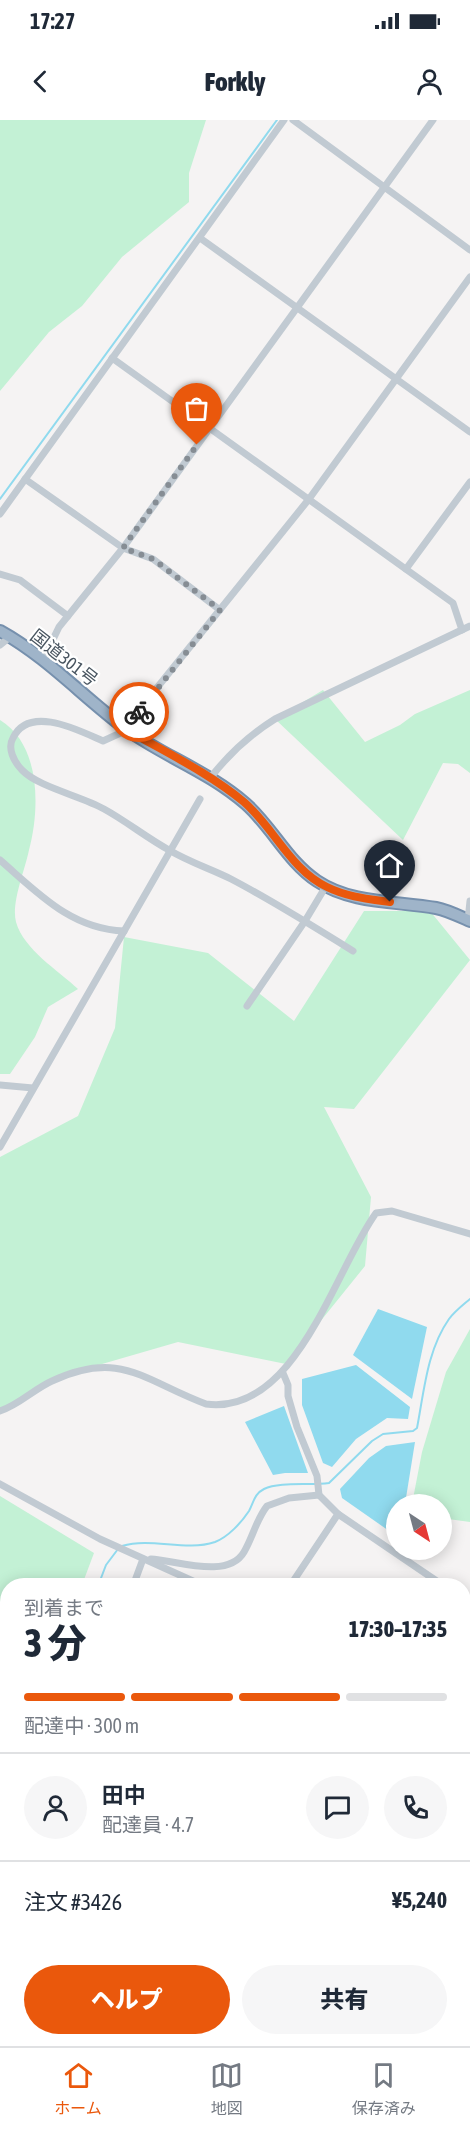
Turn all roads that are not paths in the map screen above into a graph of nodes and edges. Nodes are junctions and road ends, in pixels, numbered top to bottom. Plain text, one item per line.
1 (284, 120) edge
2 (293, 120) edge
3 (433, 120) edge
4 (384, 187) junction
5 (200, 238) junction
6 (470, 250) edge
7 (470, 277) edge
8 (297, 307) junction
9 (112, 358) junction
10 (396, 379) junction
11 (210, 428) junction
12 (470, 432) edge
13 (25, 479) junction
14 (470, 482) edge
15 (309, 499) junction
16 (0, 514) edge
17 (123, 548) junction
18 (406, 569) junction
19 (0, 574) edge
20 (220, 610) junction
21 (68, 616) junction
22 (470, 626) edge
23 (462, 630) junction
24 (5, 634) edge
25 (0, 645) edge
26 (43, 660) junction
27 (127, 730) junction
28 (212, 777) junction
29 (200, 799) dead end
30 (170, 851) junction
31 (0, 860) edge
32 (326, 886) junction
33 (470, 902) edge
34 (305, 921) junction
35 (469, 921) edge
36 (124, 931) junction
37 (353, 951) dead end
38 (247, 1006) dead end
39 (0, 1085) edge
40 (33, 1088) junction
41 (0, 1147) edge
42 (470, 1234) edge
43 (283, 1373) junction
44 (0, 1411) edge
45 (0, 1484) edge
46 (319, 1496) junction
47 (338, 1514) junction
48 (143, 1559) junction
49 (136, 1578) edge
50 (186, 1578) edge
51 (295, 1578) edge
52 (432, 1578) edge

1 - 5 street
2 - 4 street
3 - 4 street
4 - 6 street
4 - 8 street
5 - 8 street
5 - 9 street
7 - 10 street
8 - 10 street
8 - 11 street
9 - 11 street
9 - 13 street
10 - 12 street
10 - 15 street
11 - 15 street
11 - 17 street
13 - 16 street
13 - 17 street
14 - 18 street
15 - 18 street
15 - 20 street
17 - 20 street
17 - 21 street
18 - 23 street
19 - 21 street
20 - 27 street
21 - 26 street
22 - 23 street
23 - 28 street
24 - 25 street
24 - 26 highway, 国道301号
26 - 27 highway, 国道301号
27 - 28 highway, 国道301号
27 - 30 street
28 - 32 highway, 国道301号
29 - 30 street
30 - 34 street
30 - 36 street
31 - 36 street
32 - 34 street
32 - 35 highway, 国道301号
33 - 35 street
34 - 37 street
34 - 38 street
36 - 40 street
39 - 40 street
40 - 41 street
42 - 43 street
43 - 44 street
43 - 46 street
45 - 48 street
46 - 47 street
46 - 48 street
47 - 51 street
47 - 52 street
48 - 49 street
48 - 50 street

